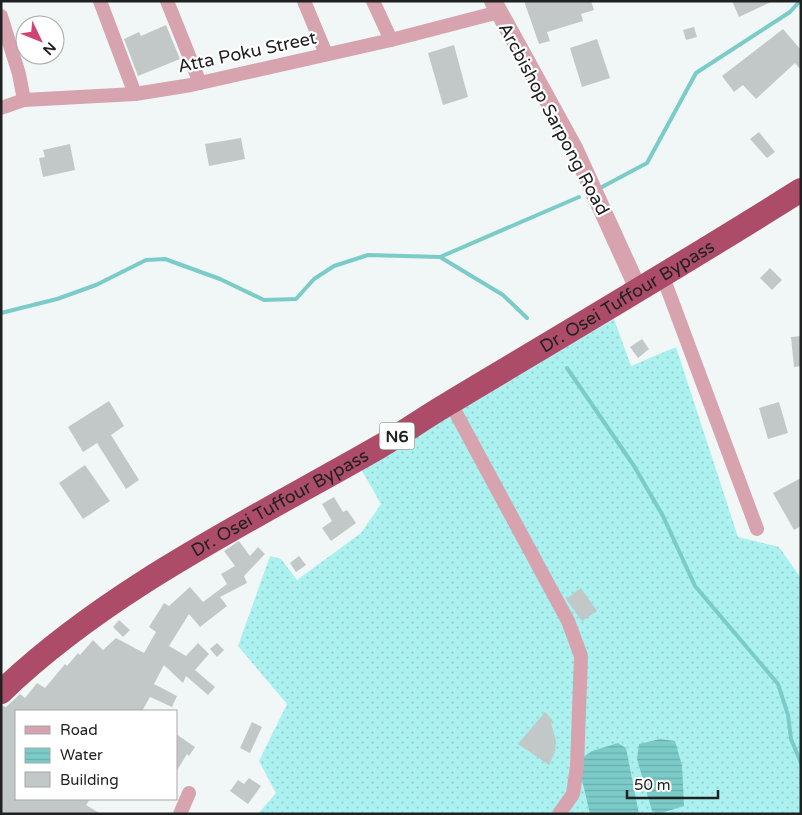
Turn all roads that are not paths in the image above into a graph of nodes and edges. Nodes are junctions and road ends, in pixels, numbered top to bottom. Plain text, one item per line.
1 (100, 1) edge
2 (167, 1) edge
3 (304, 1) edge
4 (373, 1) edge
5 (496, 7) edge
6 (1, 16) edge
7 (391, 40) junction
8 (326, 54) junction
9 (200, 83) junction
10 (135, 94) junction
11 (24, 100) junction
12 (1, 108) edge
13 (801, 190) edge
14 (663, 277) junction
15 (639, 291) junction
16 (450, 402) junction
17 (757, 528) dead end
18 (1, 692) edge
19 (189, 793) dead end
20 (180, 814) edge
21 (559, 814) edge

1 - 10 street
2 - 9 street
3 - 8 street
4 - 7 street
5 - 7 street, Atta Poku Street
5 - 15 street, Arcbishop Sarpong Road
6 - 11 street
7 - 8 street, Atta Poku Street
8 - 9 street, Atta Poku Street
9 - 10 street, Atta Poku Street
10 - 11 street, Atta Poku Street
11 - 12 street, Atta Poku Street
13 - 14 highway, Dr. Osei Tuffour Bypass / N6
14 - 15 highway, Dr. Osei Tuffour Bypass / N6
14 - 17 street
15 - 16 highway, Dr. Osei Tuffour Bypass / N6
16 - 18 highway, Dr. Osei Tuffour Bypass / N6
16 - 21 street
19 - 20 street

